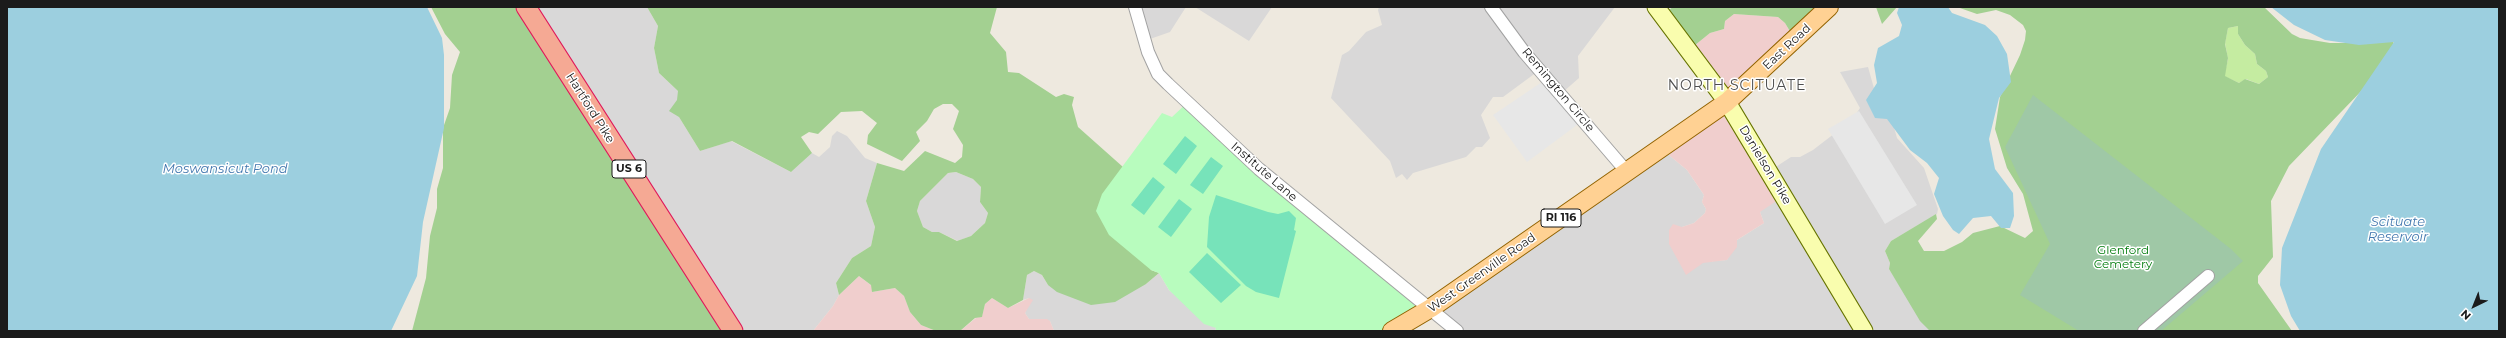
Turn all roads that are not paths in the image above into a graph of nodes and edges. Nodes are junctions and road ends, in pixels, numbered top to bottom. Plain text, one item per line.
1 (526, 7) edge
2 (1135, 7) edge
3 (1491, 7) edge
4 (1656, 7) edge
5 (1829, 7) edge
6 (1727, 102) junction
7 (1627, 172) junction
8 (2208, 276) dead end
9 (1431, 308) junction
10 (733, 331) edge
11 (1392, 331) edge
12 (1457, 331) edge
13 (1864, 331) edge
14 (2144, 331) edge

1 - 10 highway, Hartford Pike / US 6
2 - 9 street, Institute Lane
3 - 7 street, Remington Circle
4 - 6 main road, Danielson Pike
5 - 6 main road, East Road / RI 116
6 - 7 main road, West Greenville Road / RI 116
6 - 13 main road, Danielson Pike
7 - 9 main road, West Greenville Road / RI 116
8 - 14 street
9 - 11 main road, West Greenville Road / RI 116
9 - 12 street, Institute Lane

